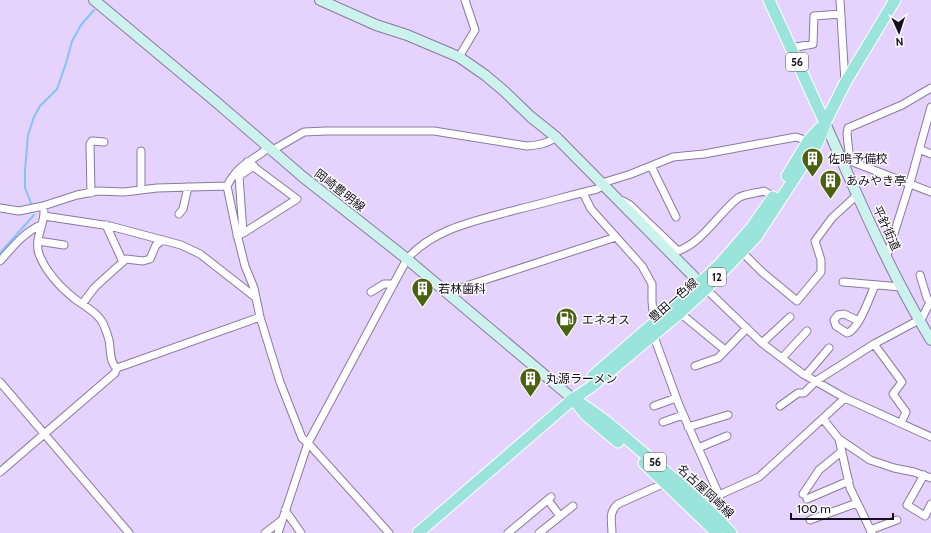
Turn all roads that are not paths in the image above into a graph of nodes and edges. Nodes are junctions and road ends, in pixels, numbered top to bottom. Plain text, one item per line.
1 (94, 0) edge
2 (320, 0) edge
3 (465, 0) edge
4 (769, 0) edge
5 (840, 0) edge
6 (895, 0) edge
7 (841, 14) junction
8 (791, 48) junction
9 (459, 57) junction
10 (845, 83) junction
11 (931, 88) edge
12 (931, 107) edge
13 (824, 123) junction
14 (556, 137) junction
15 (808, 141) junction
16 (104, 142) dead end
17 (270, 149) junction
18 (919, 149) junction
19 (141, 151) dead end
20 (931, 154) edge
21 (846, 160) junction
22 (250, 164) junction
23 (650, 166) junction
24 (910, 183) junction
25 (603, 184) junction
26 (227, 186) junction
27 (188, 188) junction
28 (141, 190) junction
29 (91, 192) junction
30 (931, 192) edge
31 (583, 193) junction
32 (857, 195) junction
33 (614, 196) junction
34 (774, 197) junction
35 (43, 206) junction
36 (0, 208) edge
37 (180, 214) dead end
38 (44, 216) junction
39 (676, 217) dead end
40 (41, 225) junction
41 (106, 225) junction
42 (240, 234) junction
43 (616, 237) junction
44 (164, 240) junction
45 (38, 241) junction
46 (64, 245) dead end
47 (742, 252) junction
48 (407, 259) junction
49 (886, 259) junction
50 (0, 261) edge
51 (123, 262) junction
52 (920, 275) dead end
53 (843, 282) dead end
54 (394, 284) junction
55 (875, 285) junction
56 (703, 286) junction
57 (901, 287) junction
58 (371, 292) dead end
59 (255, 297) junction
60 (452, 298) junction
61 (931, 303) edge
62 (82, 304) junction
63 (680, 313) junction
64 (260, 317) junction
65 (790, 317) dead end
66 (858, 321) dead end
67 (919, 321) junction
68 (747, 328) junction
69 (654, 329) junction
70 (807, 331) dead end
71 (931, 340) edge
72 (762, 343) junction
73 (874, 344) junction
74 (829, 348) dead end
75 (725, 350) junction
76 (782, 358) junction
77 (695, 366) dead end
78 (117, 368) junction
79 (806, 375) junction
80 (816, 381) junction
81 (0, 382) edge
82 (676, 398) junction
83 (845, 398) junction
84 (573, 399) junction
85 (654, 406) dead end
86 (780, 406) dead end
87 (683, 414) junction
88 (728, 415) dead end
89 (823, 418) junction
90 (663, 422) dead end
91 (901, 423) junction
92 (688, 427) junction
93 (44, 434) junction
94 (727, 436) dead end
95 (931, 437) edge
96 (839, 439) junction
97 (308, 443) junction
98 (698, 448) junction
99 (841, 452) junction
100 (0, 472) edge
101 (924, 475) junction
102 (931, 478) edge
103 (849, 481) junction
104 (665, 483) junction
105 (719, 495) junction
106 (857, 503) junction
107 (931, 504) edge
108 (573, 506) dead end
109 (285, 510) junction
110 (560, 516) junction
111 (282, 520) junction
112 (810, 520) dead end
113 (897, 520) dead end
114 (720, 528) edge
115 (871, 531) edge
116 (610, 532) edge
117 (129, 533) edge
118 (265, 533) edge
119 (278, 533) edge
120 (301, 533) edge
121 (389, 533) edge
122 (418, 533) edge
123 (508, 533) edge
124 (539, 533) edge
125 (731, 533) edge

1 - 17 street, 岡崎豊明線
2 - 9 street
3 - 9 street
4 - 8 main road, 56
5 - 7 street
6 - 10 main road, 豊田一色線 / 12
7 - 8 street
7 - 10 street
8 - 13 main road, 56
9 - 14 street
10 - 13 main road, 豊田一色線 / 12
11 - 21 street
12 - 18 street
13 - 15 main road, 豊田一色線 / 12
13 - 21 street, 平針街道
13 - 47 main road, 豊田一色線 / 12
14 - 17 street
14 - 25 street
15 - 23 street
15 - 34 main road, 豊田一色線 / 12
16 - 29 street
17 - 22 street
17 - 48 street, 岡崎豊明線
18 - 20 street
18 - 24 street
19 - 28 street
21 - 24 street
21 - 32 street, 平針街道
22 - 26 street
22 - 42 street
22 - 42 street
23 - 25 street
23 - 39 street
24 - 30 street
24 - 49 street
25 - 31 street
25 - 33 street
26 - 27 street
26 - 42 street
27 - 28 street
27 - 37 street
28 - 29 street
29 - 35 street
31 - 43 street
31 - 48 street
32 - 47 street
32 - 49 street, 平針街道
33 - 34 street
33 - 56 street
34 - 56 main road, 豊田一色線 / 12
35 - 36 street
35 - 38 street
38 - 40 street
38 - 41 street
40 - 45 street
40 - 50 street
41 - 44 street
41 - 51 street
42 - 59 street
43 - 60 street
43 - 69 street
44 - 51 street
44 - 59 street
45 - 46 street
45 - 62 street
47 - 56 main road, 豊田一色線 / 12
48 - 54 street
48 - 60 street, 岡崎豊明線
49 - 57 street, 平針街道
51 - 62 street
52 - 61 street
53 - 55 street
54 - 58 street
54 - 97 street
55 - 57 street
55 - 66 street
56 - 63 main road, 豊田一色線 / 12
56 - 68 street
56 - 69 main road, 豊田一色線 / 12
57 - 67 street, 平針街道
59 - 64 street
60 - 84 street, 岡崎豊明線
61 - 67 street
62 - 78 street
63 - 69 main road, 豊田一色線 / 12
63 - 75 street
64 - 78 street
64 - 97 street
65 - 72 street
67 - 71 street, 平針街道
67 - 73 street
68 - 72 street
68 - 75 street
69 - 82 street
69 - 84 main road, 豊田一色線 / 12
70 - 76 street
72 - 76 street
73 - 80 street
73 - 91 street
74 - 79 street
75 - 77 street
76 - 79 street
78 - 93 street
79 - 80 street
80 - 83 street
80 - 86 street
81 - 93 street
82 - 85 street
82 - 87 street
83 - 89 street
83 - 91 street
84 - 104 main road, 名古屋岡崎線 / 56
84 - 114 main road, 名古屋岡崎線 / 56
84 - 122 main road, 豊田一色線 / 12
87 - 90 street
87 - 92 street
88 - 92 street
89 - 96 street
89 - 105 street
91 - 95 street
92 - 98 street
93 - 100 street
93 - 117 street
94 - 98 street
96 - 99 street
96 - 101 street
97 - 109 street
97 - 121 street
98 - 105 street
99 - 103 street
99 - 103 street
101 - 102 street
101 - 107 street
103 - 106 street
104 - 114 main road, 名古屋岡崎線 / 56
104 - 116 street
105 - 114 street
106 - 112 street
106 - 115 street
108 - 110 street
109 - 111 street
109 - 120 street
110 - 123 street
110 - 124 street
111 - 118 street
111 - 119 street
113 - 115 street
114 - 125 main road, 名古屋岡崎線 / 56

